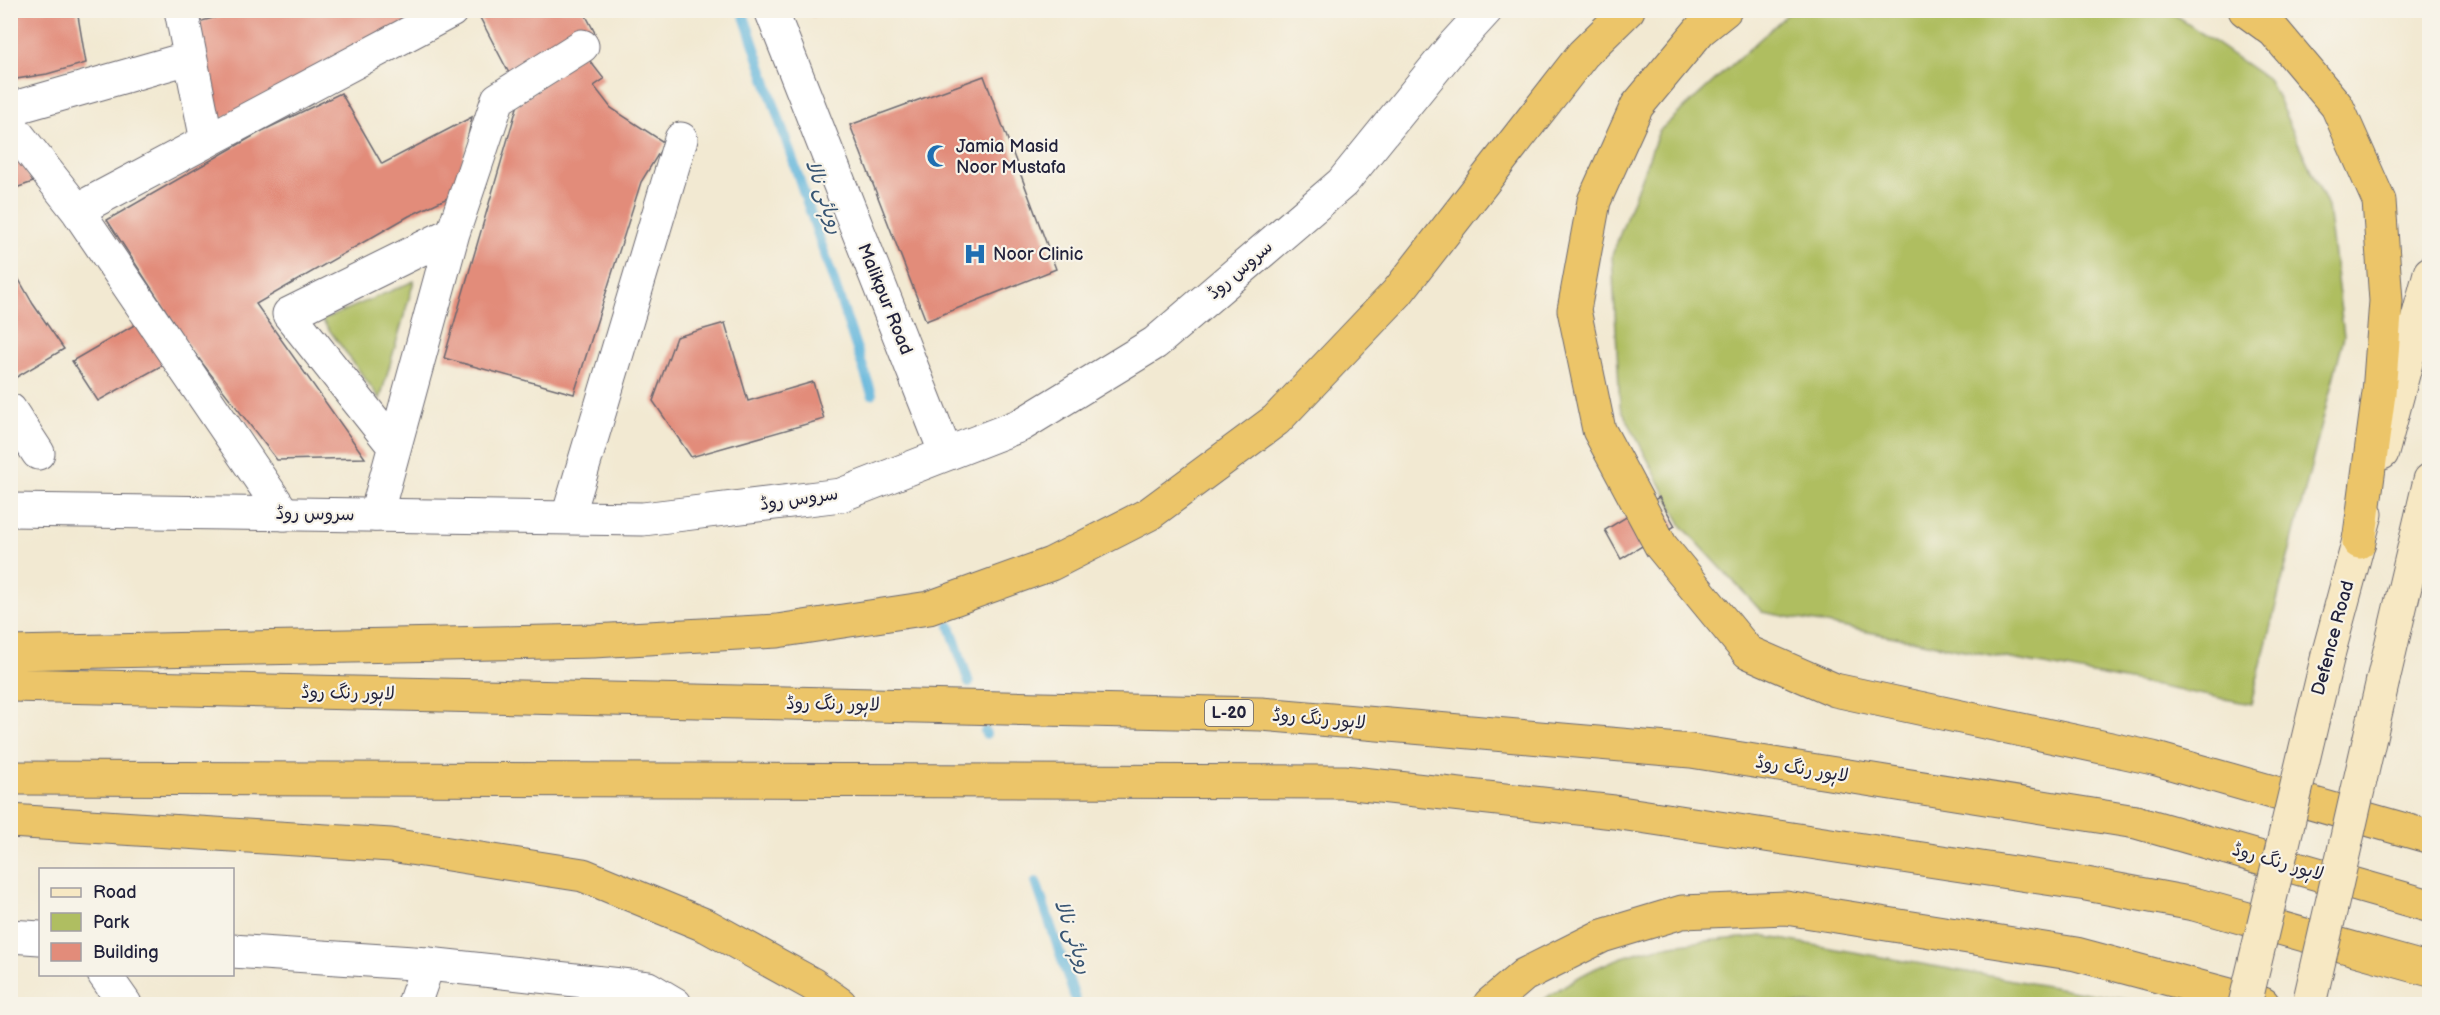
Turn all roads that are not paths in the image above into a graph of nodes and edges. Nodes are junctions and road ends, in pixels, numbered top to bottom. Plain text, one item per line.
1 (181, 10) edge
2 (771, 10) edge
3 (1486, 10) edge
4 (1628, 10) edge
5 (1725, 10) edge
6 (2245, 10) edge
7 (451, 11) edge
8 (582, 46) dead end
9 (189, 58) junction
10 (10, 109) edge
11 (10, 125) edge
12 (681, 139) dead end
13 (207, 141) junction
14 (77, 210) junction
15 (453, 233) junction
16 (2430, 273) edge
17 (10, 410) edge
18 (394, 446) junction
19 (38, 453) dead end
20 (946, 454) junction
21 (2430, 480) edge
22 (10, 510) edge
23 (284, 514) junction
24 (376, 515) junction
25 (568, 517) junction
26 (2359, 542) junction
27 (10, 653) edge
28 (10, 685) edge
29 (10, 778) edge
30 (10, 821) edge
31 (2430, 837) edge
32 (2430, 906) edge
33 (10, 936) edge
34 (39, 938) edge
35 (234, 951) edge
36 (428, 964) junction
37 (2430, 970) edge
38 (105, 976) edge
39 (609, 994) edge
40 (125, 1005) edge
41 (414, 1005) edge
42 (675, 1005) edge
43 (840, 1005) edge
44 (1490, 1005) edge
45 (2245, 1005) edge
46 (2264, 1005) edge
47 (2309, 1005) edge

1 - 9 street
2 - 20 street, Malikpur Road
3 - 20 street, سروس روڈ
4 - 27 highway
5 - 31 highway
6 - 26 highway
7 - 13 street
8 - 15 street
9 - 10 street
9 - 13 street
11 - 14 street
12 - 25 street
13 - 14 street
14 - 23 street
15 - 18 street
15 - 18 street
16 - 26 main road, Defence Road
17 - 19 street
18 - 24 street
20 - 25 street, سروس روڈ
21 - 47 main road, bridge
22 - 23 street, سروس روڈ
23 - 24 street, سروس روڈ
24 - 25 street, سروس روڈ
26 - 45 main road, Defence Road, bridge
28 - 32 highway, لاہور رنگ روڈ / L-20
29 - 37 highway
30 - 43 highway
33 - 34 street
35 - 36 street
36 - 39 street
36 - 41 street
38 - 40 street
39 - 42 street
44 - 46 highway

